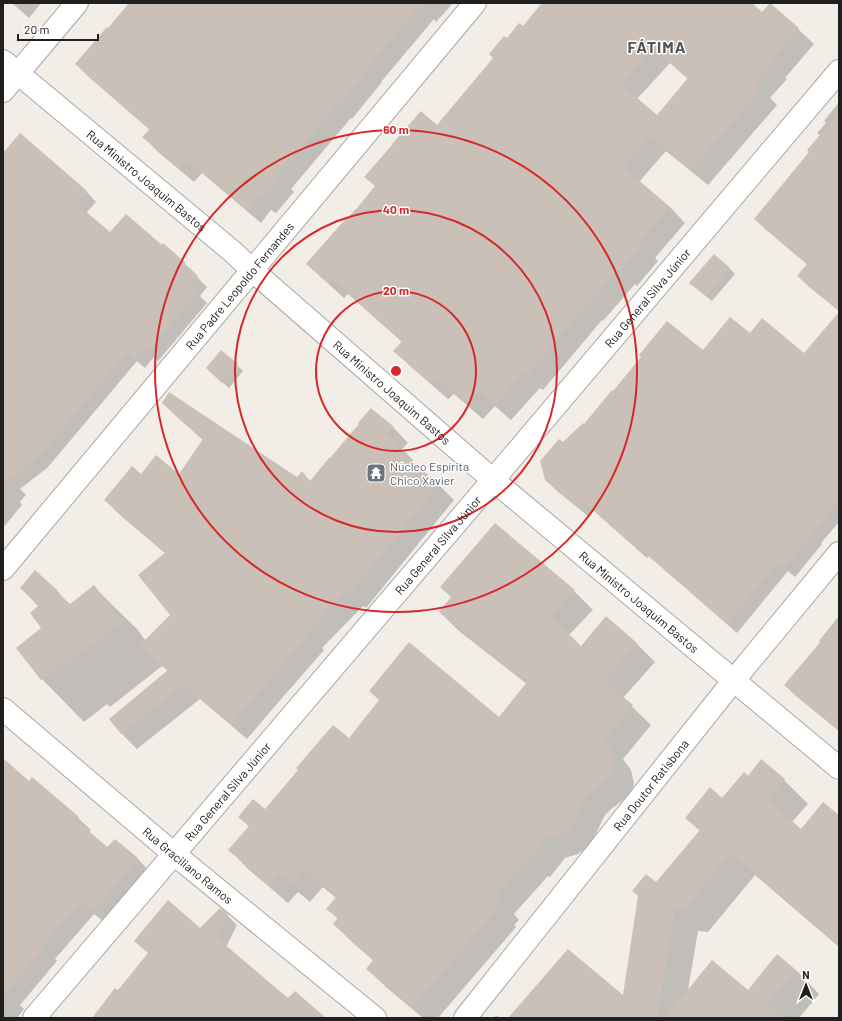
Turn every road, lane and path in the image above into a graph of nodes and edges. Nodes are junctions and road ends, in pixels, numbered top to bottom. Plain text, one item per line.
1 (77, 3) edge
2 (475, 3) edge
3 (10, 67) edge
4 (839, 71) edge
5 (3, 91) edge
6 (252, 270) junction
7 (493, 480) junction
8 (839, 553) edge
9 (3, 569) edge
10 (734, 680) junction
11 (3, 709) edge
12 (839, 768) edge
13 (174, 854) junction
14 (34, 1018) edge
15 (375, 1018) edge
16 (465, 1018) edge

1 - 3 street
2 - 6 street, Rua Padre Leopoldo Fernandes
3 - 5 street
3 - 6 street, Rua Ministro Joaquim Bastos
4 - 7 street, Rua General Silva Júnior
6 - 7 street, Rua Ministro Joaquim Bastos
6 - 9 street, Rua Padre Leopoldo Fernandes
7 - 10 street, Rua Ministro Joaquim Bastos
7 - 13 street, Rua General Silva Júnior
8 - 10 street, Rua Doutor Ratisbona
10 - 12 street, Rua Ministro Joaquim Bastos
10 - 16 street, Rua Doutor Ratisbona
11 - 13 street, Rua Graciliano Ramos
13 - 14 street, Rua General Silva Júnior
13 - 15 street, Rua Graciliano Ramos

